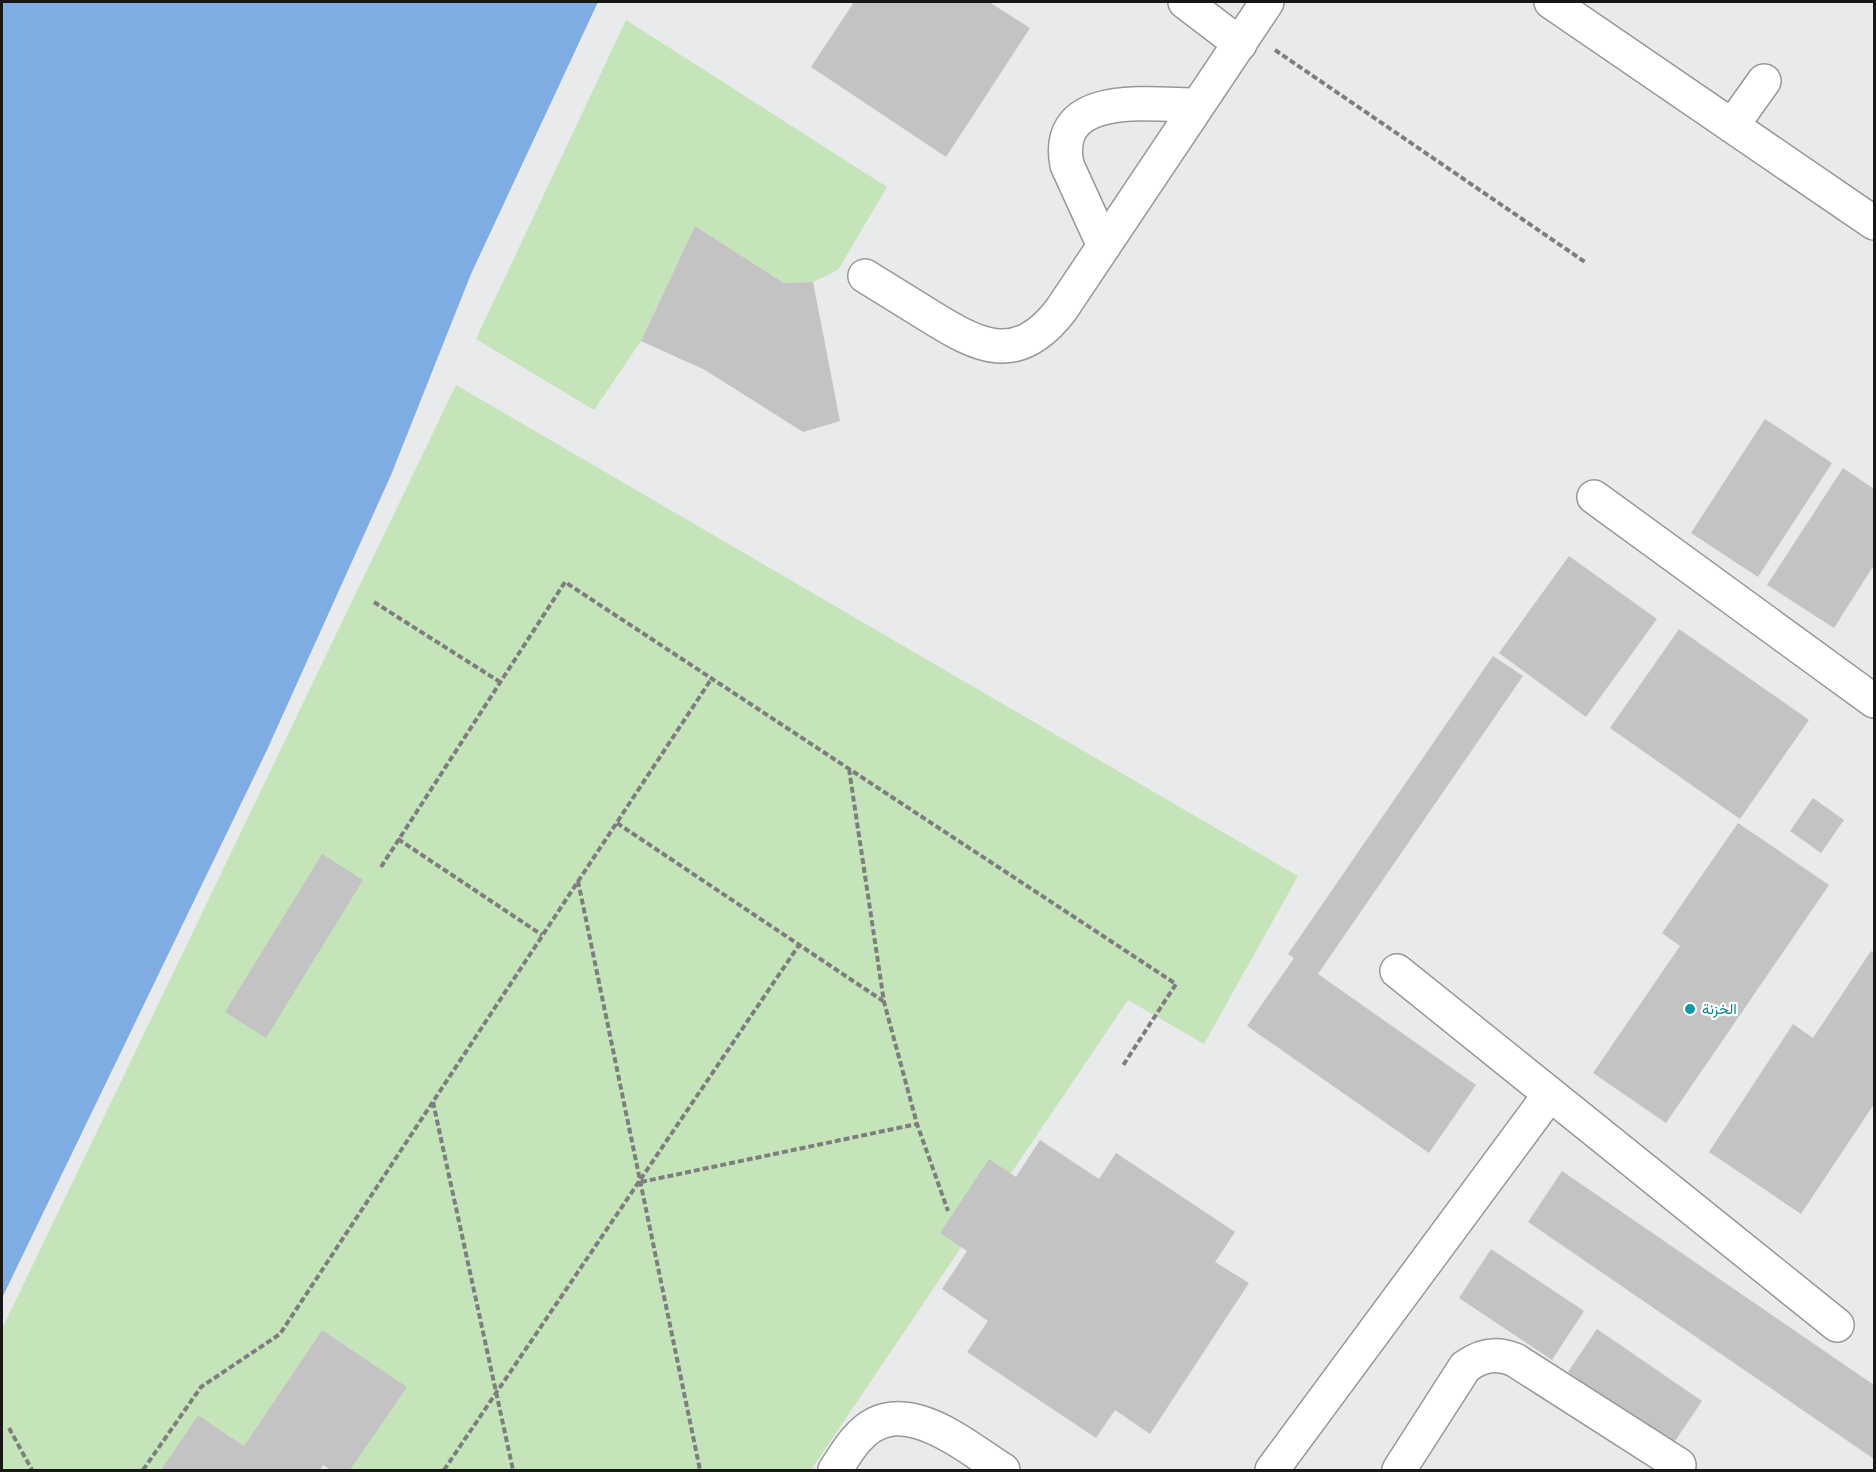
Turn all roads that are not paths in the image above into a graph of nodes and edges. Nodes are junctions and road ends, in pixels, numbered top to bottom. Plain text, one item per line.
1 (1185, 2) edge
2 (1267, 2) edge
3 (1551, 2) edge
4 (1244, 37) junction
5 (1764, 81) dead end
6 (1198, 105) junction
7 (1732, 126) junction
8 (1875, 223) edge
9 (1104, 246) junction
10 (865, 276) dead end
11 (1594, 496) dead end
12 (1875, 701) edge
13 (1397, 971) dead end
14 (1550, 1094) junction
15 (1837, 1325) dead end
16 (1681, 1469) edge
17 (835, 1470) edge
18 (1003, 1470) edge
19 (1272, 1470) edge
20 (1400, 1470) edge

1 - 4 lane
2 - 4 lane
3 - 7 lane
4 - 6 lane
5 - 7 lane
6 - 9 lane
6 - 9 lane
7 - 8 lane
9 - 10 lane
11 - 12 lane
13 - 14 lane
14 - 15 lane
14 - 19 lane
16 - 20 lane
17 - 18 lane

